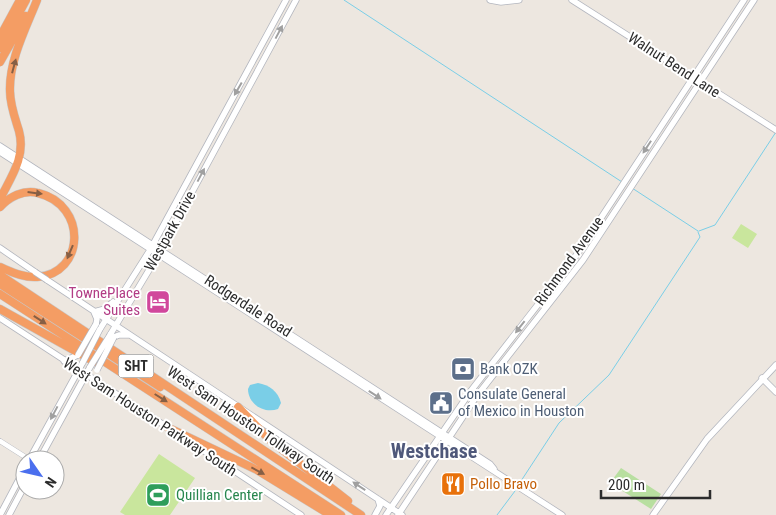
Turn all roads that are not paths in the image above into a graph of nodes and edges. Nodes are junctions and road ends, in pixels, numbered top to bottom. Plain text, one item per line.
1 (20, 0) edge
2 (26, 0) edge
3 (36, 0) edge
4 (286, 0) edge
5 (296, 0) edge
6 (490, 0) edge
7 (519, 0) edge
8 (572, 0) edge
9 (744, 0) edge
10 (754, 0) edge
11 (728, 24) junction
12 (736, 28) junction
13 (0, 37) edge
14 (0, 48) edge
15 (0, 62) edge
16 (693, 77) junction
17 (701, 82) junction
18 (663, 123) junction
19 (671, 128) junction
20 (774, 129) edge
21 (0, 146) edge
22 (0, 152) edge
23 (19, 161) junction
24 (0, 199) edge
25 (0, 207) edge
26 (603, 214) junction
27 (611, 219) junction
28 (152, 247) junction
29 (0, 248) edge
30 (159, 252) junction
31 (578, 253) junction
32 (583, 260) junction
33 (0, 267) edge
34 (0, 274) edge
35 (0, 284) edge
36 (0, 294) edge
37 (117, 299) junction
38 (538, 304) junction
39 (0, 309) edge
40 (546, 310) junction
41 (94, 312) junction
42 (0, 318) edge
43 (105, 320) junction
44 (98, 326) junction
45 (115, 326) junction
46 (129, 335) junction
47 (112, 336) junction
48 (504, 348) junction
49 (510, 353) junction
50 (64, 361) junction
51 (105, 363) junction
52 (776, 365) edge
53 (94, 369) junction
54 (78, 370) junction
55 (344, 372) junction
56 (86, 375) junction
57 (762, 378) junction
58 (99, 382) junction
59 (470, 392) junction
60 (776, 392) edge
61 (476, 397) junction
62 (399, 403) junction
63 (238, 407) junction
64 (393, 407) junction
65 (166, 427) junction
66 (234, 431) junction
67 (441, 434) junction
68 (448, 439) junction
69 (0, 441) edge
70 (34, 450) edge
71 (45, 450) edge
72 (15, 451) edge
73 (15, 487) edge
74 (10, 496) junction
75 (378, 498) junction
76 (17, 500) edge
77 (391, 508) junction
78 (10, 513) edge
79 (338, 513) edge
80 (400, 514) edge
81 (2, 515) edge
82 (17, 515) edge
83 (301, 515) edge
84 (363, 515) edge
85 (375, 515) edge
86 (386, 515) edge
87 (562, 515) edge
88 (653, 515) edge

1 - 13 highway
2 - 14 highway
3 - 15 highway
23 -> 3 highway
4 -> 28 main road, Westpark Drive
30 -> 5 main road, Westpark Drive
6 - 7 main road
8 - 16 main road, Walnut Bend Lane
9 - 11 main road, Richmond Avenue
10 - 12 main road, Richmond Avenue
11 - 12 main road
11 - 16 main road, Richmond Avenue
12 - 17 main road, Richmond Avenue
16 - 17 main road, Walnut Bend Lane
16 - 18 main road, Richmond Avenue
17 - 19 main road, Richmond Avenue
17 - 20 main road, Walnut Bend Lane
18 - 19 main road
18 -> 26 main road, Richmond Avenue
19 - 27 main road, Richmond Avenue
21 - 23 main road, Rodgerdale Road
22 - 23 main road, Rodgerdale Road
23 - 24 highway
23 - 28 main road, Rodgerdale Road
25 -> 33 highway
26 - 27 main road
26 - 31 main road, Richmond Avenue
27 - 32 main road, Richmond Avenue
28 - 30 main road, Rodgerdale Road
28 - 37 main road, Westpark Drive
29 - 41 main road, bridge
30 - 45 main road, Westpark Drive
30 - 55 main road, Rodgerdale Road
31 - 32 main road
31 - 38 main road, Richmond Avenue
32 - 40 main road, Richmond Avenue
34 - 66 highway, West Sam Houston Tollway South / SHT
35 - 66 highway
36 -> 51 highway, West Sam Houston Tollway South / SHT
37 - 41 main road
37 - 43 main road, Westpark Drive
38 - 40 main road
38 -> 48 main road, Richmond Avenue
39 - 51 highway
40 - 49 main road, Richmond Avenue
41 - 43 main road
41 - 44 main road
42 - 50 main road, West Sam Houston Parkway South
43 - 44 main road, Westpark Drive
43 - 45 main road
44 - 50 main road, bridge
44 - 54 main road, Westpark Drive, bridge
45 - 46 main road
45 - 47 main road, Westpark Drive
46 - 47 main road
46 - 63 main road
47 - 53 main road, Westpark Drive, bridge
48 - 49 main road
48 - 59 main road, Richmond Avenue
49 - 61 main road, Richmond Avenue
50 - 54 main road, West Sam Houston Parkway South
51 -> 79 highway, West Sam Houston Tollway South / SHT
52 - 57 main road
53 - 56 main road, Westpark Drive
53 - 58 main road
54 - 56 main road, West Sam Houston Parkway South
54 -> 70 main road, Westpark Drive
55 - 62 main road, Rodgerdale Road
55 -> 64 main road, Rodgerdale Road
56 - 58 main road, West Sam Houston Parkway South
56 - 71 main road, Westpark Drive
57 - 60 main road
57 - 88 main road
58 - 65 main road, West Sam Houston Parkway South
59 - 61 main road
59 - 67 main road, Richmond Avenue
61 - 68 main road, Richmond Avenue
62 - 64 main road
62 - 67 main road, Rodgerdale Road
75 -> 63 main road
63 - 84 highway
64 - 67 main road, Rodgerdale Road
65 -> 79 highway
65 - 83 main road, West Sam Houston Parkway South
66 - 84 highway, West Sam Houston Tollway South / SHT
67 - 68 main road, Rodgerdale Road
67 - 77 main road, Richmond Avenue
68 - 80 main road, Richmond Avenue
68 - 87 main road, Rodgerdale Road
69 - 72 street
73 - 74 main road
74 - 78 main road
74 - 81 main road
75 - 77 main road
75 - 85 main road
76 - 78 main road
77 - 80 main road
77 - 86 main road, Richmond Avenue
78 - 81 main road
78 - 82 street

